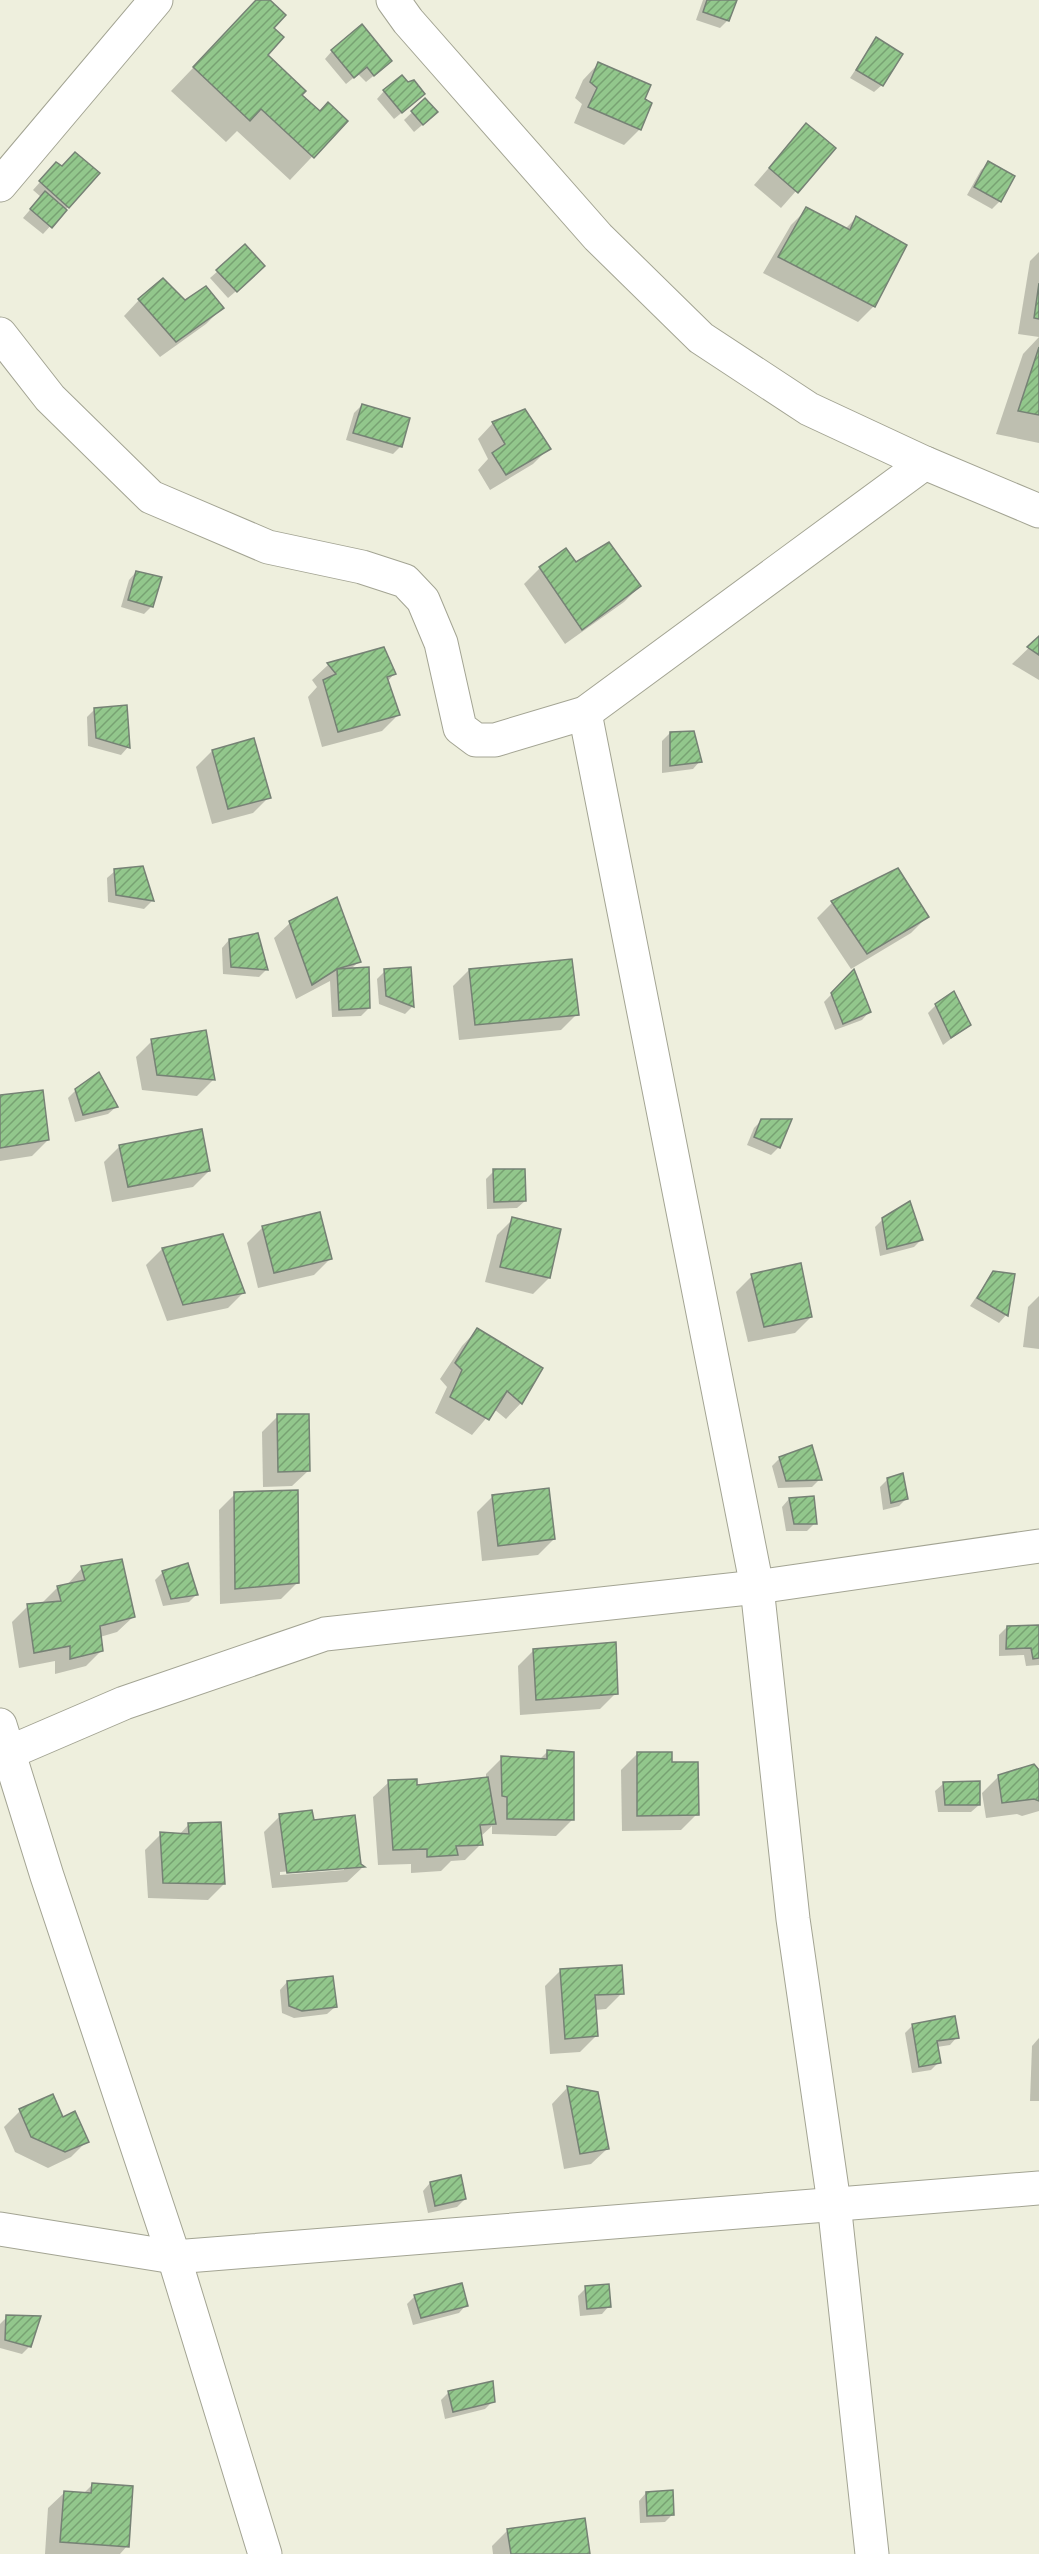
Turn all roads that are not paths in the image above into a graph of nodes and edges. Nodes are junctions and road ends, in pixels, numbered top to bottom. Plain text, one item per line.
1 (156, 0) edge
2 (393, 0) edge
3 (0, 185) edge
4 (0, 334) edge
5 (925, 463) junction
6 (1039, 512) edge
7 (585, 713) junction
8 (1039, 1546) edge
9 (757, 1587) junction
10 (5, 1738) edge
11 (1039, 2188) edge
12 (834, 2203) junction
13 (0, 2229) edge
14 (174, 2257) junction
15 (265, 2554) edge
16 (872, 2554) edge

1 - 3 street
2 - 5 street
4 - 7 street
5 - 6 street
5 - 7 street
7 - 9 street
8 - 9 street
9 - 10 street
9 - 12 street
10 - 14 street
11 - 12 street
12 - 14 street
12 - 16 street
13 - 14 street
14 - 15 street

